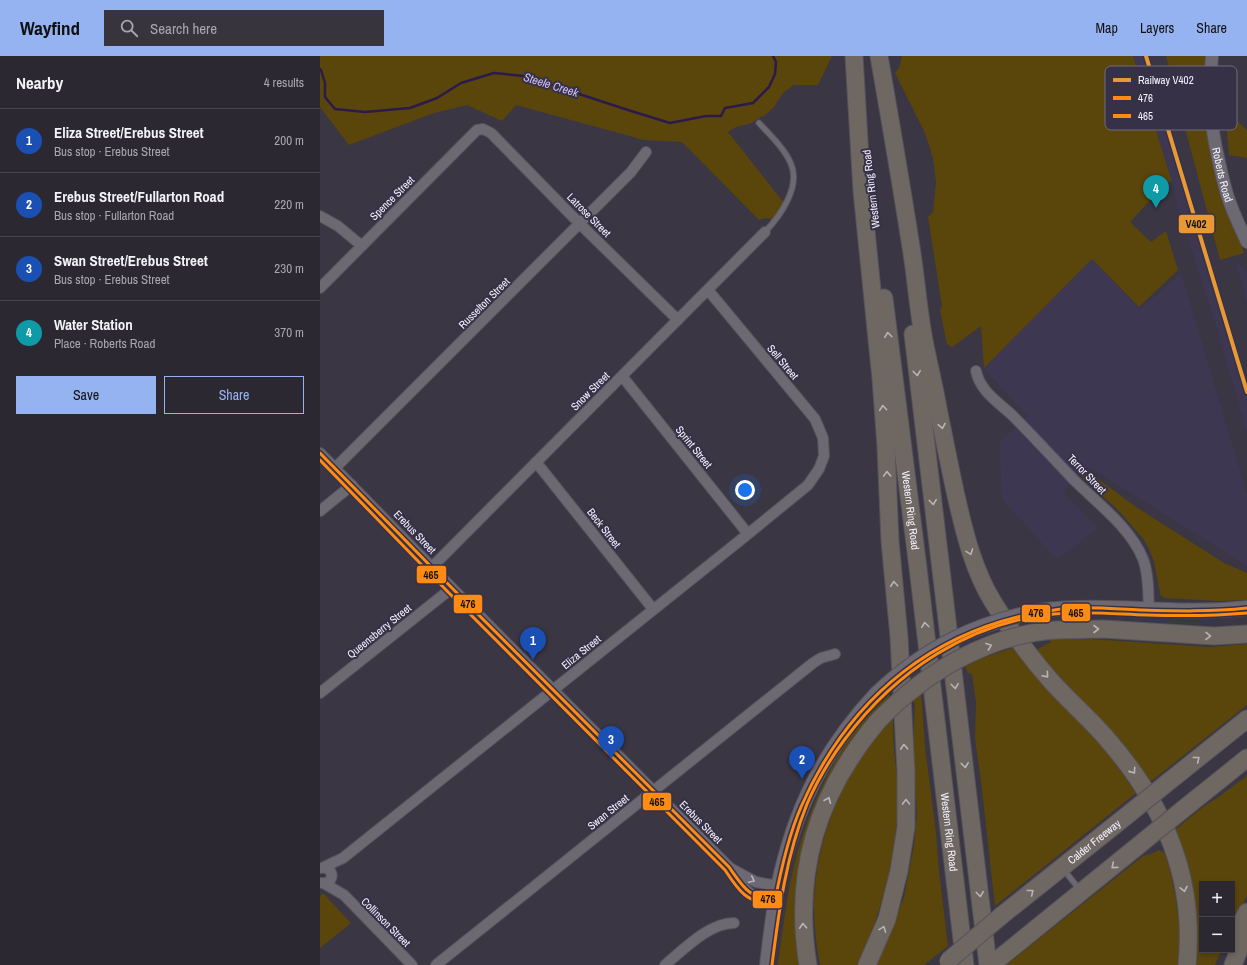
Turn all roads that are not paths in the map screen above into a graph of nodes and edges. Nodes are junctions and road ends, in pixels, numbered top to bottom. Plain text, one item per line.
1 (855, 56) edge
2 (879, 56) edge
3 (1212, 56) edge
4 (1220, 56) edge
5 (1211, 66) edge
6 (1219, 66) edge
7 (759, 123) dead end
8 (483, 129) joint
9 (1212, 130) edge
10 (1220, 130) edge
11 (646, 152) dead end
12 (320, 216) edge
13 (580, 224) junction
14 (1247, 227) edge
15 (765, 232) joint
16 (1247, 242) edge
17 (362, 246) junction
18 (320, 288) edge
19 (708, 290) junction
20 (678, 320) junction
21 (976, 371) dead end
22 (622, 376) junction
23 (320, 453) edge
24 (824, 456) joint
25 (536, 462) junction
26 (335, 468) junction
27 (352, 485) junction
28 (320, 511) edge
29 (748, 534) junction
30 (432, 567) junction
31 (452, 588) junction
32 (1247, 608) edge
33 (653, 609) junction
34 (1149, 610) junction
35 (1247, 634) edge
36 (835, 654) dead end
37 (553, 689) junction
38 (320, 693) edge
39 (1247, 719) edge
40 (1247, 758) edge
41 (654, 791) junction
42 (729, 867) junction
43 (1062, 867) junction
44 (324, 876) edge
45 (778, 886) junction
46 (1082, 893) junction
47 (775, 901) junction
48 (1247, 912) edge
49 (734, 923) dead end
50 (1247, 929) edge
51 (1235, 936) edge
52 (1226, 953) edge
53 (945, 963) edge
54 (412, 965) edge
55 (436, 965) edge
56 (665, 965) edge
57 (767, 965) edge
58 (808, 965) edge
59 (867, 965) edge
60 (966, 965) edge
61 (990, 965) edge
62 (1187, 965) edge
63 (1220, 965) edge
64 (1233, 965) edge

59 -> 1 highway
60 -> 1 highway, Western Ring Road
2 -> 61 highway, Western Ring Road
2 -> 62 highway
3 - 5 street, Roberts Road
4 - 6 street, Roberts Road
7 - 15 lane
8 - 13 street, Latrose Street
8 - 17 street, Spence Street
9 - 16 street, Roberts Road
10 - 14 street, Roberts Road
11 - 13 street, Russelton Street
12 - 17 street
13 - 20 street, Latrose Street
13 - 26 street, Russelton Street
15 - 19 street, Snow Street
17 - 18 street, Spence Street
19 - 20 street, Snow Street
19 - 24 street, Sell Street
20 - 22 street, Snow Street
21 - 34 street, Terror Street
22 - 25 street, Snow Street
22 - 29 street, Sprint Street
23 - 26 street, Erebus Street
24 - 29 street, Eliza Street
25 - 30 street, Snow Street
25 - 33 street, Beck Street
26 - 27 street, Erebus Street
27 - 28 street
27 - 30 street, Erebus Street
29 - 33 street, Eliza Street
30 - 31 street, Erebus Street
31 - 37 street, Erebus Street
31 - 38 street, Queensberry Street
32 - 34 main road
33 - 37 street, Eliza Street
34 - 45 main road, bridge
58 -> 35 highway, bridge
36 - 41 street, Swan Street
37 - 41 street, Erebus Street
37 - 44 street, Eliza Street
43 -> 39 highway, Calder Freeway, bridge
40 -> 46 highway, bridge
41 - 42 street, Erebus Street
41 - 55 street, Swan Street
42 -> 45 street, Erebus Street
42 - 47 street, Erebus Street
43 - 46 lane
53 -> 43 highway, Calder Freeway, bridge
44 - 54 street, Collinson Street
45 - 47 main road
46 - 61 highway
47 - 57 main road
48 - 51 highway
49 - 56 street
50 - 64 highway
52 - 63 highway

